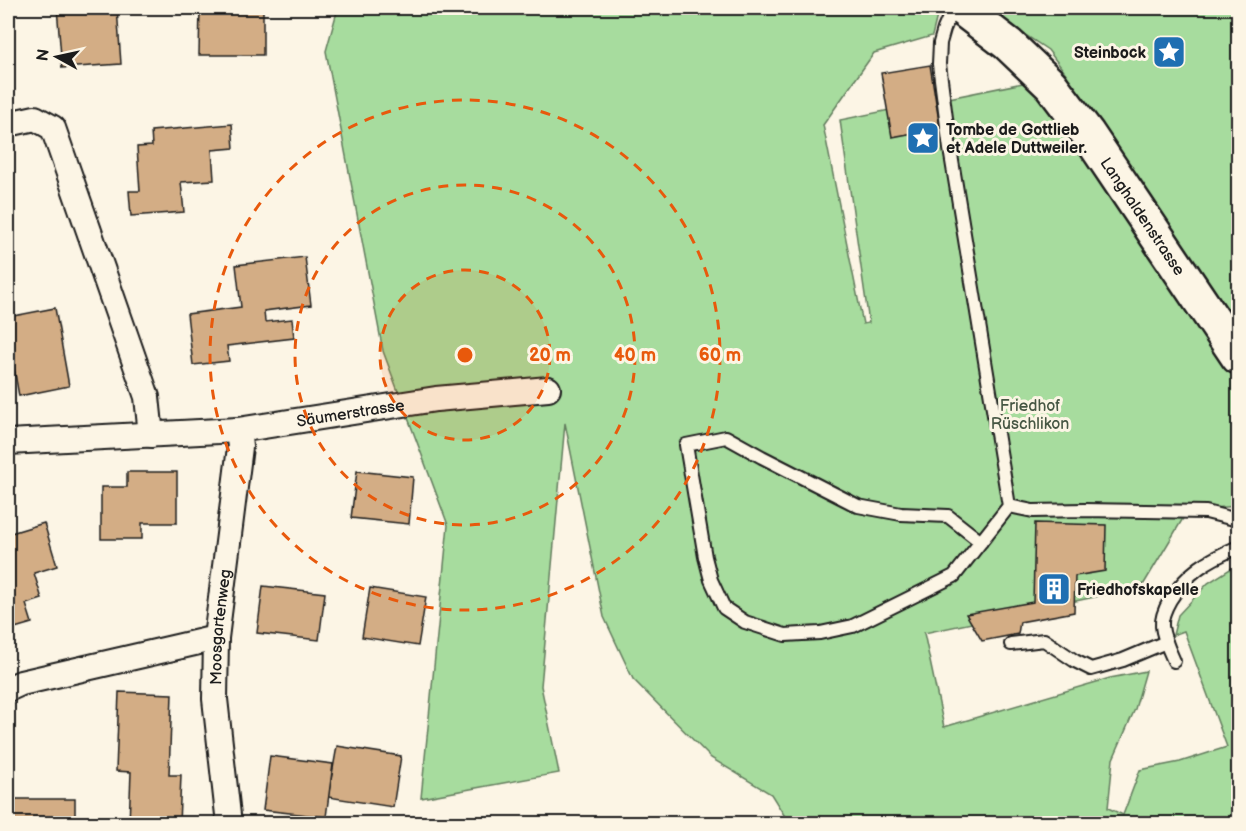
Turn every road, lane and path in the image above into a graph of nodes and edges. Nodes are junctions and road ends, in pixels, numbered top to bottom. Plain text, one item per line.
1 (953, 8) edge
2 (961, 8) edge
3 (8, 124) edge
4 (1239, 357) edge
5 (548, 389) dead end
6 (238, 430) junction
7 (151, 435) junction
8 (8, 442) edge
9 (1009, 506) junction
10 (1239, 520) edge
11 (981, 542) junction
12 (1239, 547) edge
13 (216, 638) junction
14 (1166, 642) junction
15 (1011, 644) dead end
16 (1174, 661) dead end
17 (8, 689) edge
18 (229, 824) edge

1 - 9 lane
2 - 4 street, Langhaldenstrasse
3 - 7 street
5 - 6 street, Säumerstrasse
6 - 7 street, Säumerstrasse
6 - 13 street, Moosgartenweg
7 - 8 street, Säumerstrasse
9 - 10 lane
9 - 11 lane
11 - 11 lane
12 - 14 lane
13 - 17 street
13 - 18 street, Moosgartenweg
14 - 15 lane
14 - 16 lane

